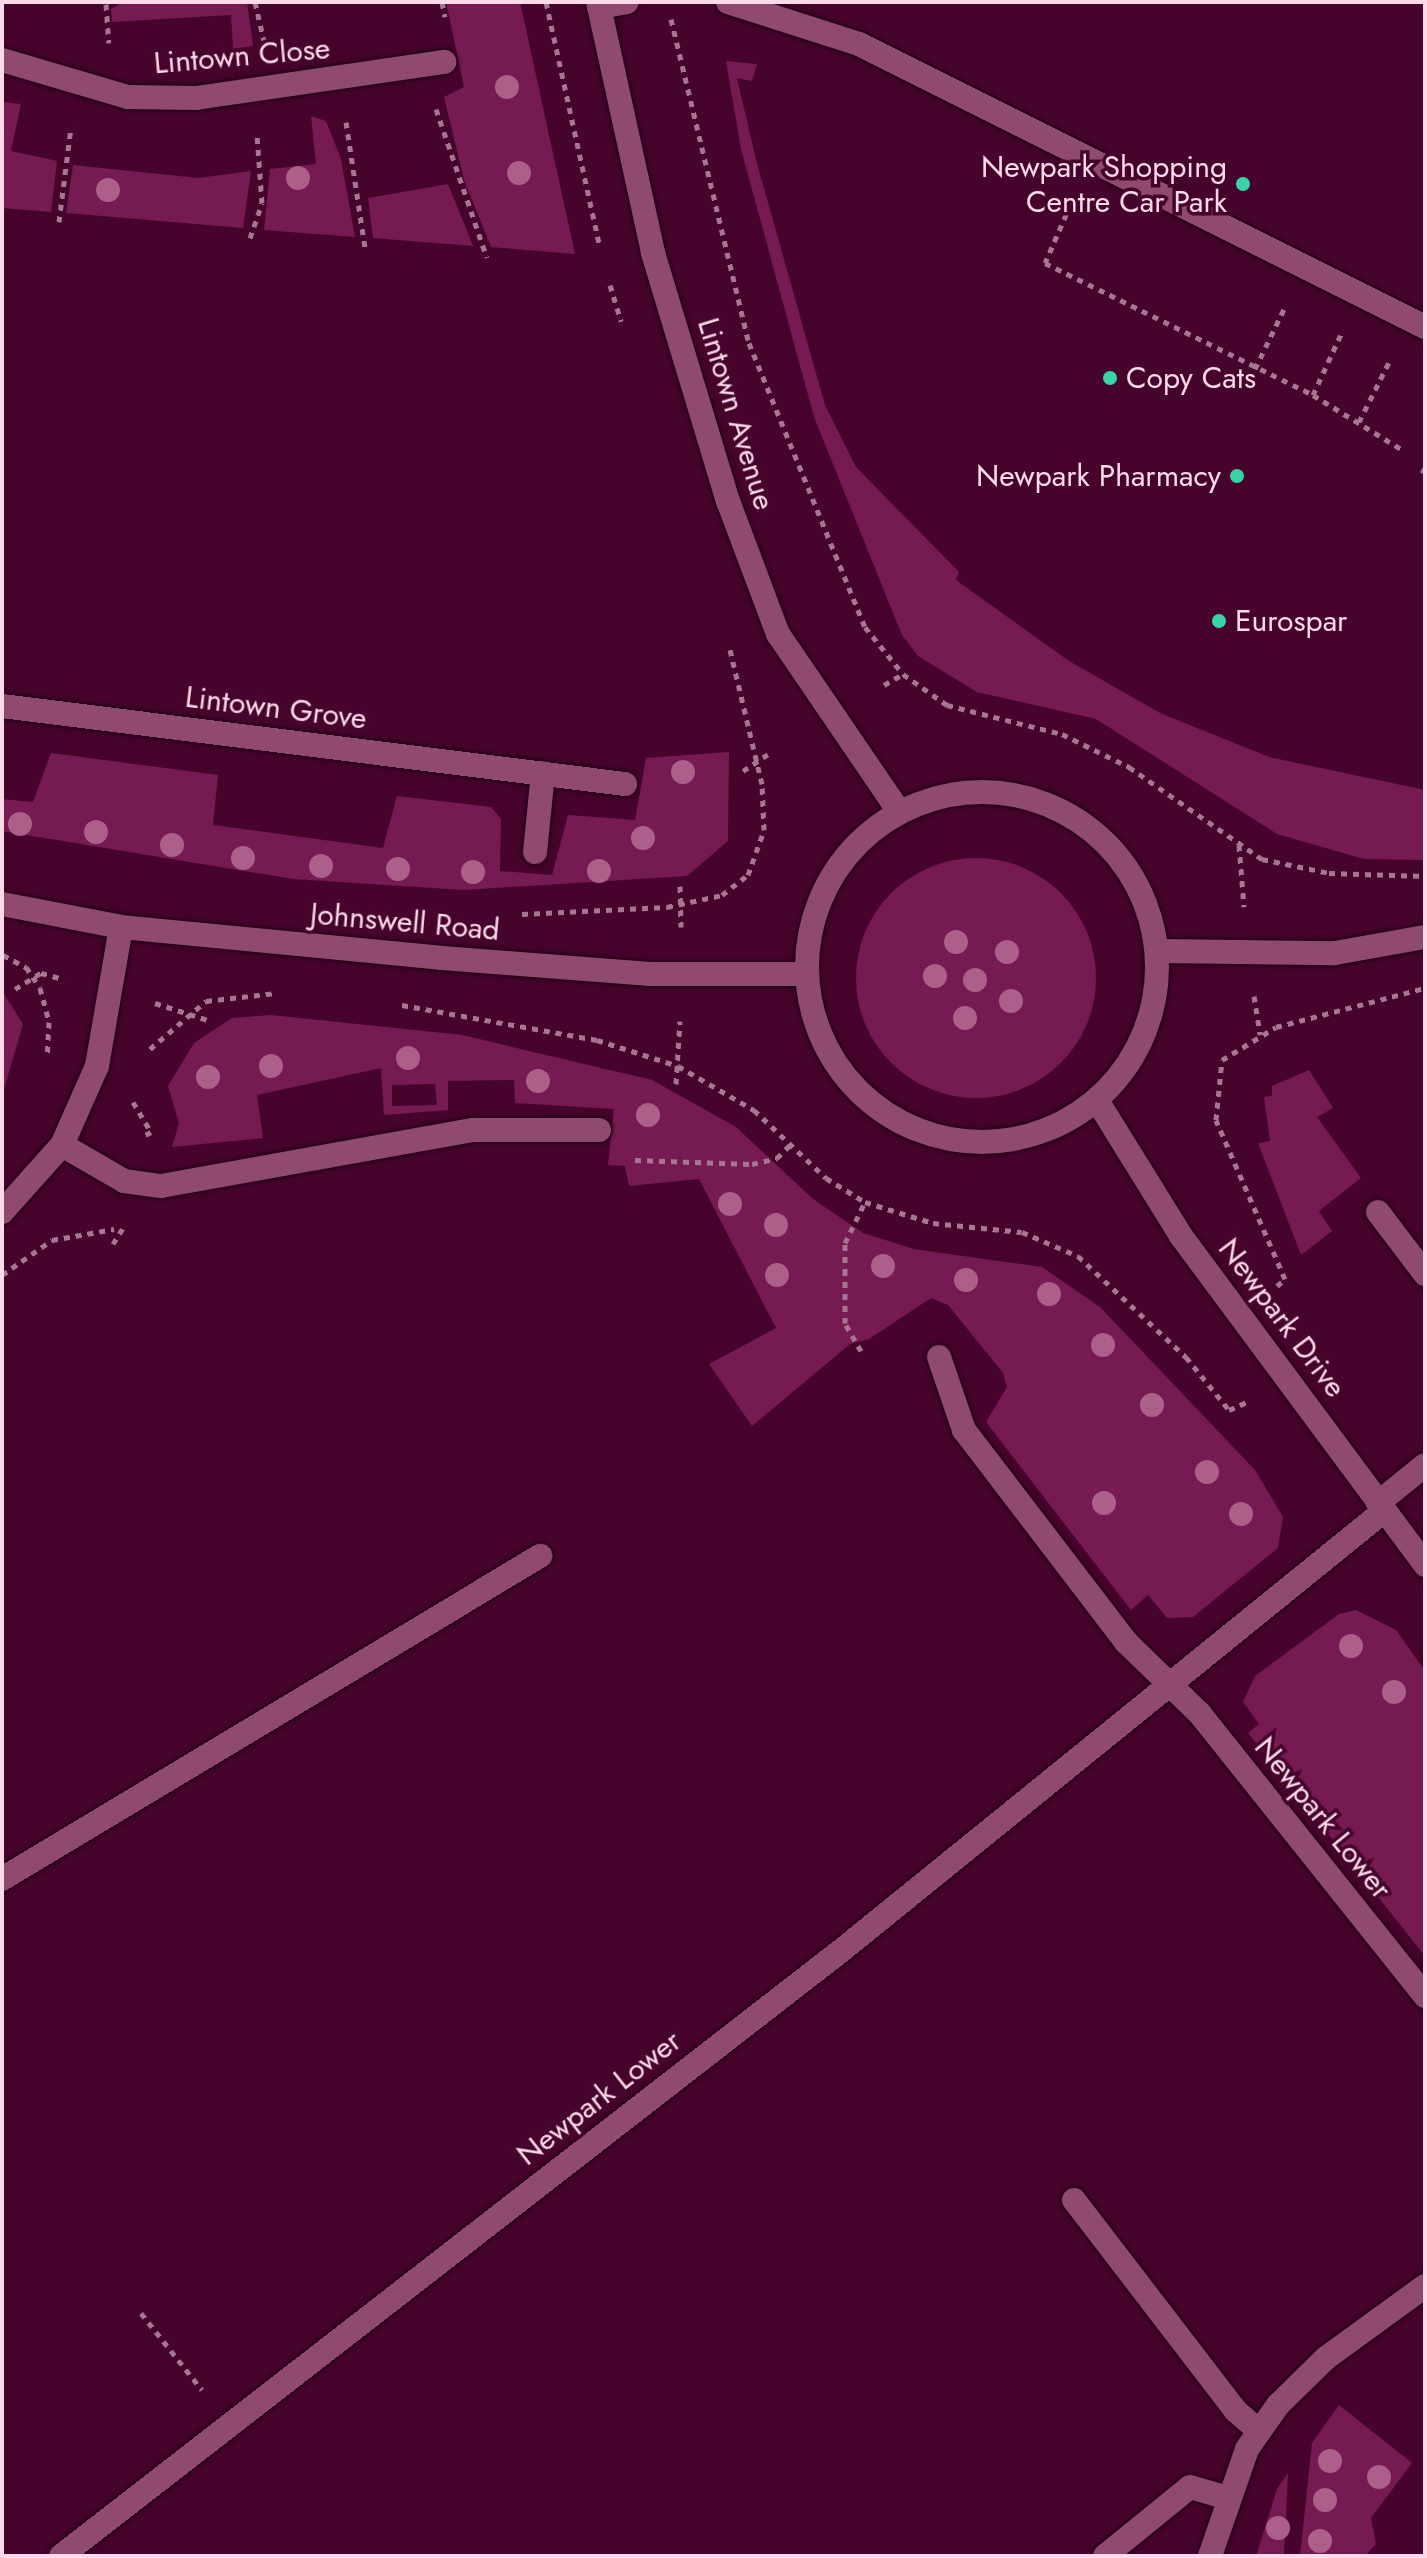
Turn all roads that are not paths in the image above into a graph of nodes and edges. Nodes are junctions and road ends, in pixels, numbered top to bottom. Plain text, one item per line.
1 (627, 2) edge
2 (728, 2) edge
3 (599, 4) edge
4 (2, 60) edge
5 (444, 62) road end
6 (1417, 323) edge
7 (2, 706) edge
8 (543, 773) junction
9 (625, 784) dead end
10 (898, 810) junction
11 (535, 852) dead end
12 (2, 904) edge
13 (121, 927) junction
14 (1425, 937) edge
15 (1159, 951) junction
16 (804, 974) junction
17 (1098, 1102) junction
18 (599, 1130) road end
19 (62, 1145) junction
20 (2, 1212) edge
21 (1378, 1212) dead end
22 (1425, 1274) edge
23 (939, 1357) dead end
24 (1425, 1465) edge
25 (1381, 1507) junction
26 (540, 1556) dead end
27 (1425, 1565) edge
28 (1169, 1681) junction
29 (2, 1879) edge
30 (1425, 1996) edge
31 (1074, 2200) dead end
32 (1425, 2286) edge
33 (1259, 2431) junction
34 (1226, 2497) junction
35 (61, 2556) edge
36 (1105, 2556) edge
37 (1210, 2556) edge

1 - 3 street
2 - 6 street
3 - 10 street, Lintown Avenue
4 - 5 street, Lintown Close
7 - 8 street, Lintown Grove
8 - 9 street, Lintown Grove
8 - 11 street
10 - 15 street
10 - 16 street
12 - 13 street, Johnswell Road
13 - 16 street, Johnswell Road
13 - 19 street
14 - 15 street
15 - 17 street
16 - 17 street
17 - 25 street, Newpark Drive
18 - 19 street
19 - 20 street
21 - 22 street
23 - 28 street, Newpark Lower
24 - 25 street, Newpark Lower
25 - 27 street, Newpark Drive
25 - 28 street, Newpark Lower
26 - 29 street
28 - 30 street, Newpark Lower
28 - 35 street, Newpark Lower
31 - 33 street
32 - 33 street
33 - 34 street
34 - 36 street
34 - 37 street

